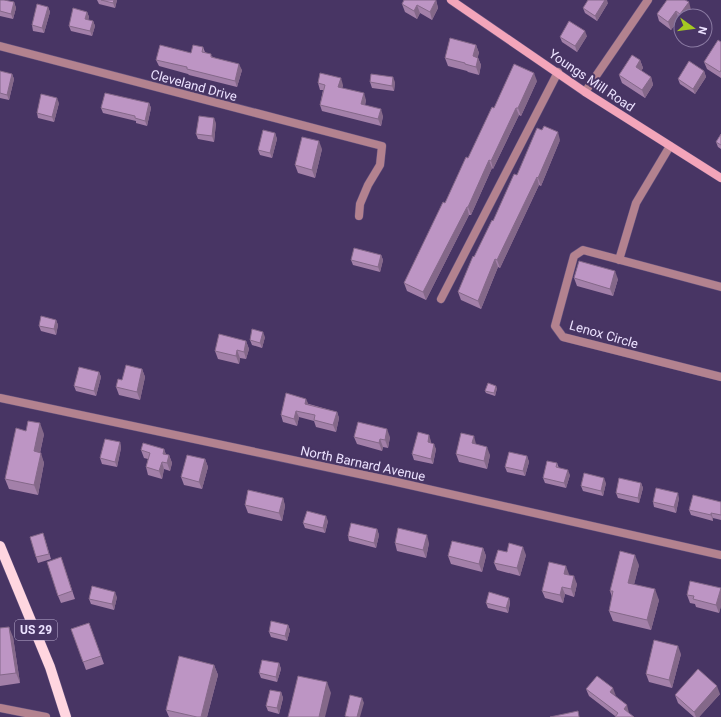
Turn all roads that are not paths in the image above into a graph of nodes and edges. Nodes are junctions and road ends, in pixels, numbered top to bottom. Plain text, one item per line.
1 (451, 0) edge
2 (648, 0) edge
3 (0, 46) edge
4 (558, 72) junction
5 (585, 92) junction
6 (670, 146) junction
7 (721, 178) edge
8 (360, 216) dead end
9 (619, 260) junction
10 (721, 287) edge
11 (441, 299) dead end
12 (721, 377) edge
13 (0, 398) edge
14 (1, 551) edge
15 (721, 555) edge
16 (0, 708) edge
17 (46, 717) edge
18 (66, 717) edge

1 - 4 street, Youngs Mill Road
2 - 5 street
3 - 8 street, Cleveland Drive
4 - 5 street, Youngs Mill Road
4 - 11 street
5 - 6 street, Youngs Mill Road
6 - 7 street, Youngs Mill Road
6 - 9 street
9 - 10 street, Lenox Circle
9 - 12 street, Lenox Circle
13 - 15 street, North Barnard Avenue
14 - 18 main road, US 29
16 - 17 street

